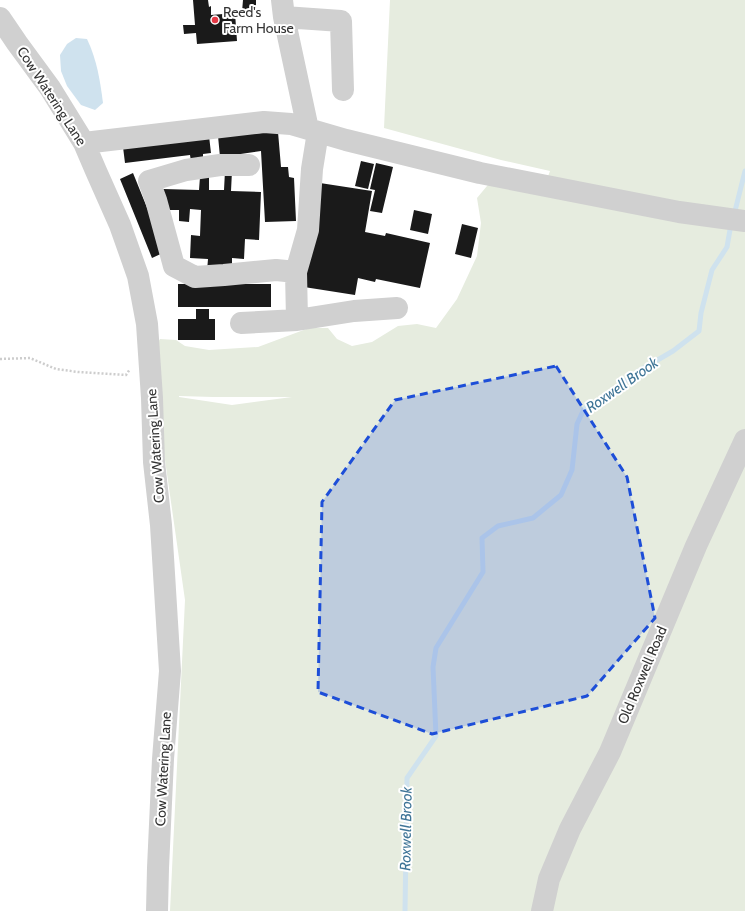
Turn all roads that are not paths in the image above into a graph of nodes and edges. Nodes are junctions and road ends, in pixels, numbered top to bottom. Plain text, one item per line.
1 (283, 9) edge
2 (0, 18) edge
3 (343, 90) dead end
4 (313, 130) junction
5 (84, 143) junction
6 (249, 165) dead end
7 (745, 221) edge
8 (296, 272) junction
9 (397, 308) dead end
10 (297, 320) junction
11 (241, 323) dead end
12 (745, 440) edge
13 (157, 911) edge
14 (542, 911) edge

1 - 3 street
1 - 4 street
2 - 5 street, Cow Watering Lane
4 - 5 street
4 - 7 street
4 - 8 street
5 - 13 street, Cow Watering Lane
6 - 8 street
8 - 10 street
9 - 10 street
10 - 11 street
12 - 14 street, Old Roxwell Road

